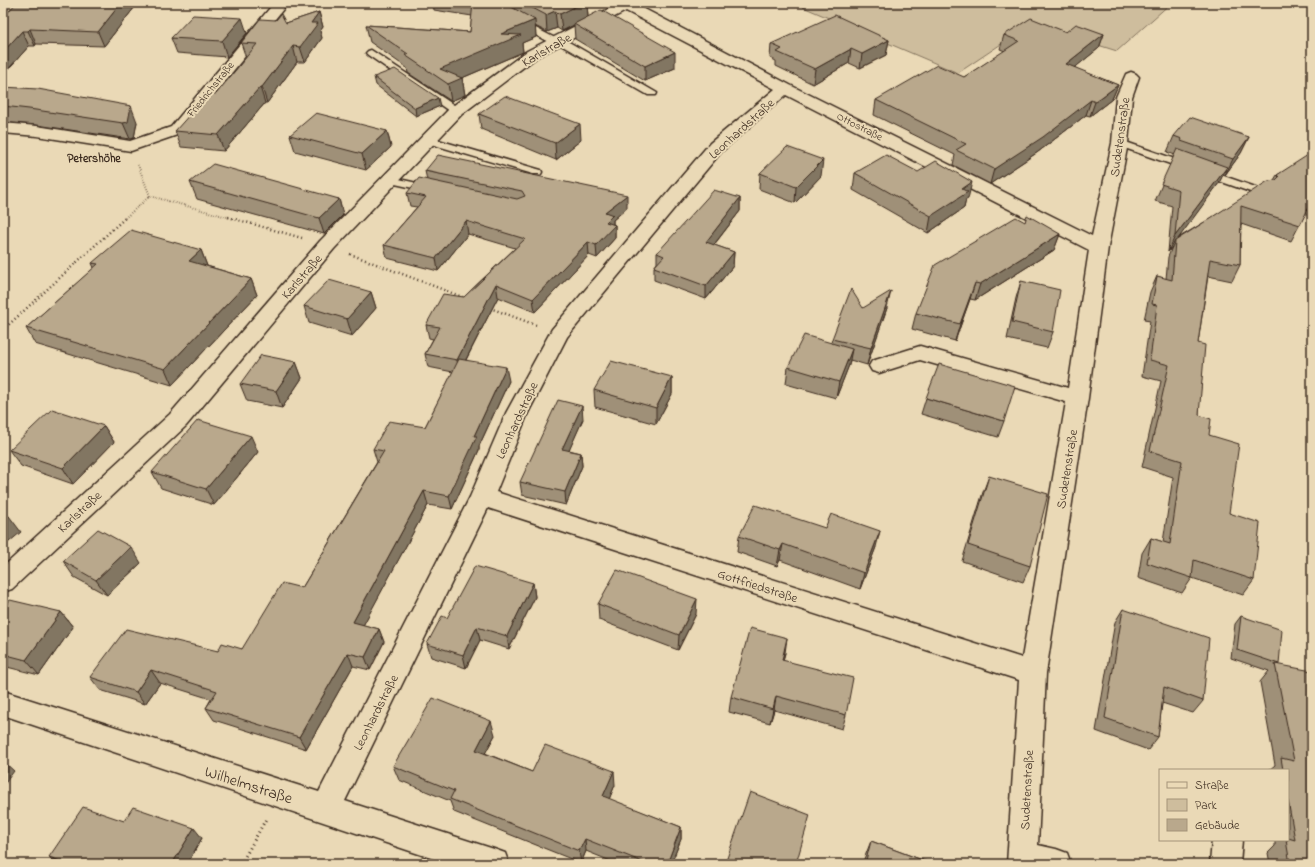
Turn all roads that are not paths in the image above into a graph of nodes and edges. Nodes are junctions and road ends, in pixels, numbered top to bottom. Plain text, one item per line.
1 (281, 3) edge
2 (624, 4) edge
3 (509, 17) edge
4 (557, 41) junction
5 (371, 53) dead end
6 (1131, 77) dead end
7 (785, 88) junction
8 (652, 93) dead end
9 (456, 111) junction
10 (3, 128) edge
11 (428, 140) junction
12 (1120, 143) junction
13 (537, 172) dead end
14 (390, 180) junction
15 (443, 192) edge
16 (1263, 193) edge
17 (1099, 247) junction
18 (879, 366) dead end
19 (1077, 398) junction
20 (482, 497) junction
21 (3, 582) edge
22 (1033, 673) junction
23 (3, 703) edge
24 (326, 808) junction
25 (1227, 841) edge
26 (1022, 860) edge
27 (494, 864) edge
28 (1056, 864) edge
29 (1225, 864) edge

1 - 10 street, Friedrichstraße
2 - 4 street, Karlstraße
2 - 7 street, Ottostraße
3 - 4 lane
4 - 8 lane
4 - 9 street, Karlstraße
5 - 9 lane
6 - 12 street, Sudetenstraße
7 - 17 street, Ottostraße
7 - 20 street, Leonhardstraße
9 - 11 street, Karlstraße
11 - 13 lane
11 - 14 street, Karlstraße
12 - 16 lane
12 - 17 street, Sudetenstraße
14 - 15 lane
14 - 21 street, Karlstraße
17 - 19 street, Sudetenstraße
18 - 19 street
19 - 22 street, Sudetenstraße
20 - 22 street, Gottfriedstraße
20 - 24 street, Leonhardstraße
22 - 26 street, Sudetenstraße
23 - 24 street, Wilhelmstraße
24 - 27 street, Wilhelmstraße
25 - 29 street
26 - 28 street

